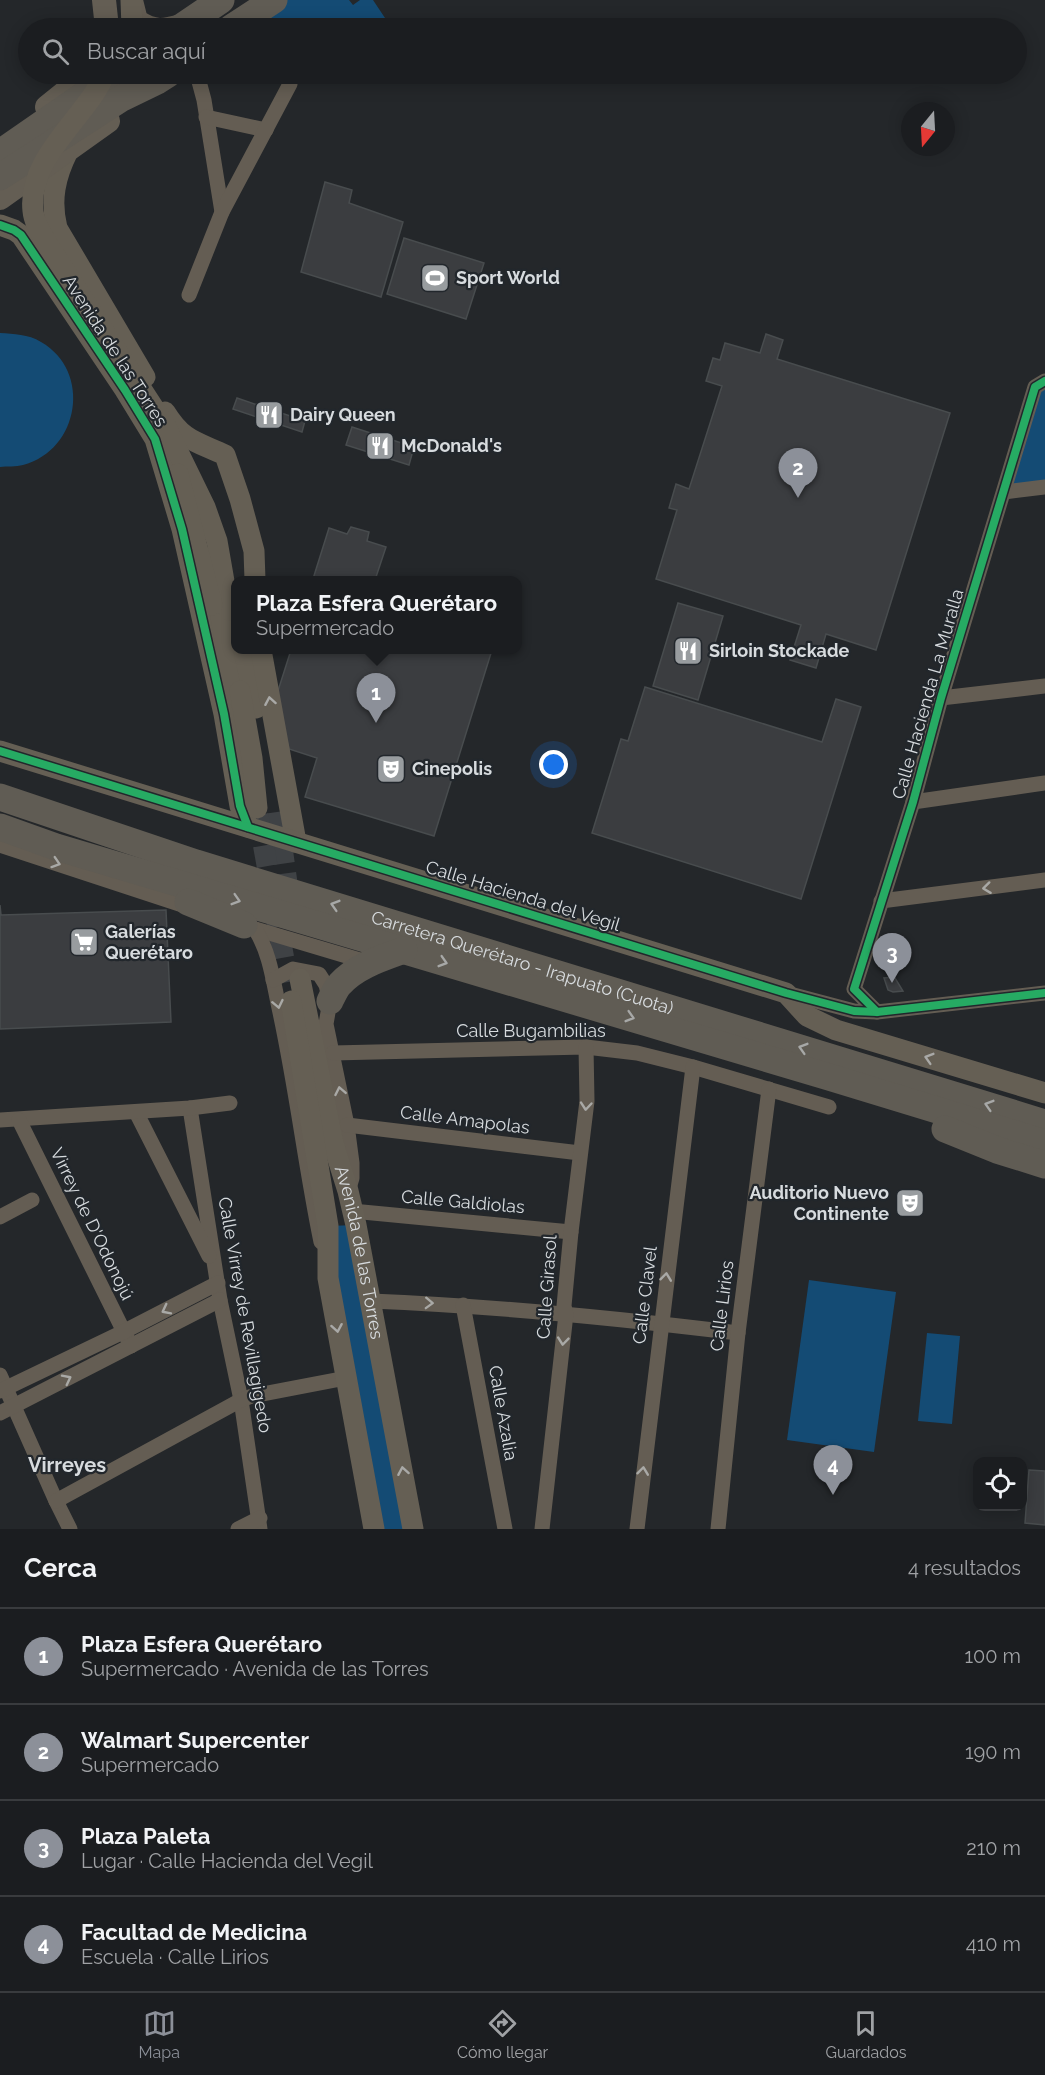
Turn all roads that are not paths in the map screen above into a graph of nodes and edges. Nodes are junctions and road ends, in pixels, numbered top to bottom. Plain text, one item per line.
1 (105, 0) edge
2 (117, 0) edge
3 (131, 0) edge
4 (136, 0) edge
5 (221, 0) edge
6 (274, 0) edge
7 (106, 18) edge
8 (117, 18) edge
9 (132, 18) edge
10 (140, 18) edge
11 (194, 18) edge
12 (246, 18) edge
13 (76, 84) edge
14 (100, 84) edge
15 (100, 84) edge
16 (113, 84) edge
17 (149, 84) edge
18 (153, 84) edge
19 (198, 84) edge
20 (290, 84) dead end
21 (206, 117) junction
22 (266, 129) junction
23 (5, 142) edge
24 (68, 151) junction
25 (0, 177) edge
26 (0, 198) edge
27 (222, 212) junction
28 (0, 225) edge
29 (189, 296) dead end
30 (1045, 381) edge
31 (170, 428) junction
32 (166, 473) junction
33 (1045, 487) edge
34 (1004, 492) junction
35 (245, 522) junction
36 (244, 576) edge
37 (255, 576) edge
38 (225, 605) edge
39 (247, 654) edge
40 (261, 654) edge
41 (1045, 686) edge
42 (940, 698) junction
43 (233, 710) junction
44 (0, 752) edge
45 (0, 782) edge
46 (1045, 783) edge
47 (0, 797) edge
48 (913, 802) junction
49 (266, 809) junction
50 (0, 827) edge
51 (248, 827) junction
52 (296, 842) junction
53 (0, 845) edge
54 (56, 847) junction
55 (196, 863) junction
56 (1045, 880) edge
57 (881, 901) junction
58 (249, 927) junction
59 (404, 950) junction
60 (370, 963) junction
61 (287, 980) junction
62 (786, 993) junction
63 (1045, 993) edge
64 (330, 1001) junction
65 (877, 1012) junction
66 (586, 1047) junction
67 (333, 1053) junction
68 (693, 1067) junction
69 (829, 1077) junction
70 (770, 1089) junction
71 (1045, 1094) edge
72 (230, 1103) dead end
73 (829, 1107) dead end
74 (190, 1108) junction
75 (136, 1112) junction
76 (19, 1119) junction
77 (0, 1120) edge
78 (1045, 1123) edge
79 (346, 1125) junction
80 (1045, 1143) edge
81 (580, 1153) junction
82 (1045, 1165) edge
83 (32, 1200) dead end
84 (350, 1201) junction
85 (0, 1217) edge
86 (571, 1232) junction
87 (217, 1276) junction
88 (220, 1300) junction
89 (371, 1301) junction
90 (464, 1305) junction
91 (566, 1314) junction
92 (660, 1323) junction
93 (123, 1332) junction
94 (738, 1333) junction
95 (130, 1346) junction
96 (346, 1378) junction
97 (2, 1384) edge
98 (241, 1400) junction
99 (15, 1406) junction
100 (0, 1413) edge
101 (56, 1501) junction
102 (260, 1524) edge
103 (70, 1529) edge
104 (238, 1529) edge
105 (374, 1529) edge
106 (413, 1529) edge
107 (505, 1529) edge
108 (542, 1529) edge
109 (637, 1529) edge
110 (718, 1529) edge

1 - 7 main road
2 - 8 main road
3 - 9 main road
4 - 10 street
5 - 11 highway
6 - 12 highway
13 - 23 main road
14 - 23 highway
15 - 31 main road, bridge
16 - 38 main road
17 - 25 highway
18 - 24 main road
19 - 21 street
20 - 22 street
21 - 22 street
21 - 27 street
22 - 27 street
24 - 26 main road
24 - 31 main road, Avenida de las Torres
27 - 29 street
28 - 32 main road, Avenida de las Torres
30 - 34 street, Calle Hacienda La Muralla
31 - 32 main road
31 - 35 main road, Avenida de las Torres
31 - 38 main road, bridge
32 - 43 main road, Avenida de las Torres
33 - 34 street
34 - 42 street, Calle Hacienda La Muralla
35 - 36 main road
35 - 37 main road, Avenida de las Torres
38 - 43 main road
39 - 49 main road
49 -> 40 main road
41 - 42 street
42 - 48 street, Calle Hacienda La Muralla
43 - 49 main road
44 - 51 main road, Calle Hacienda del Vegil
45 - 55 highway
46 - 48 street
47 - 55 highway, Carretera Querétaro - Irapuato (Cuota)
48 - 57 street, Calle Hacienda La Muralla
49 - 51 main road
49 - 52 main road
50 - 54 highway, Carretera Querétaro - Irapuato (Cuota)
51 - 52 main road, Calle Hacienda del Vegil
52 - 62 main road, Calle Hacienda del Vegil
53 -> 58 street
54 - 58 highway
54 -> 59 highway, Carretera Querétaro - Irapuato (Cuota)
78 -> 55 highway, Carretera Querétaro - Irapuato (Cuota)
56 -> 57 street
57 - 65 street, Calle Hacienda La Muralla
58 - 60 street
58 - 61 street, Avenida de las Torres
59 - 60 highway
59 -> 69 highway, Carretera Querétaro - Irapuato (Cuota)
60 - 64 highway
61 - 64 street
61 - 84 main road, Avenida de las Torres
61 -> 96 main road, Avenida de las Torres
62 - 65 street, Calle Hacienda del Vegil
71 -> 62 main road
63 - 65 street, Calle Hacienda del Vegil
64 - 67 street
66 - 67 street, Calle Bugambilias
66 - 68 street, Calle Bugambilias
66 -> 81 street, Calle Girasol
79 -> 67 street
68 - 70 street, Calle Bugambilias
92 -> 68 street, Calle Clavel
69 - 80 highway, Carretera Querétaro - Irapuato (Cuota)
69 - 82 highway
70 - 73 street, Calle Bugambilias
70 - 94 street, Calle Lirios
72 - 74 street
74 - 75 street
74 - 87 street, Calle Virrey de Revillagigedo
75 - 76 street
75 - 87 street
76 - 77 street
76 - 93 street, Virrey de D'Odonojú
79 - 81 street, Calle Amapolas
79 - 84 street
81 - 86 street, Calle Girasol
83 - 85 street
84 - 86 street, Calle Galdiolas
84 - 89 main road, Avenida de las Torres
86 - 91 street, Calle Girasol
87 - 88 street, Calle Virrey de Revillagigedo
87 -> 93 street
88 - 95 street
88 - 98 street, Calle Virrey de Revillagigedo
89 -> 90 street
106 -> 89 main road, Avenida de las Torres
90 - 91 street
90 - 107 street, Calle Azalia
91 - 92 street
91 -> 108 street, Calle Girasol
92 - 94 street
109 -> 92 street, Calle Clavel
93 - 95 street, Virrey de D'Odonojú
93 - 97 street
94 - 110 street, Calle Lirios
99 -> 95 street
96 - 98 street
96 - 105 main road, Avenida de las Torres
97 - 99 street
98 - 101 street
98 - 102 street, Calle Virrey de Revillagigedo
99 - 100 street
99 - 101 street
101 - 103 street
102 - 104 street

